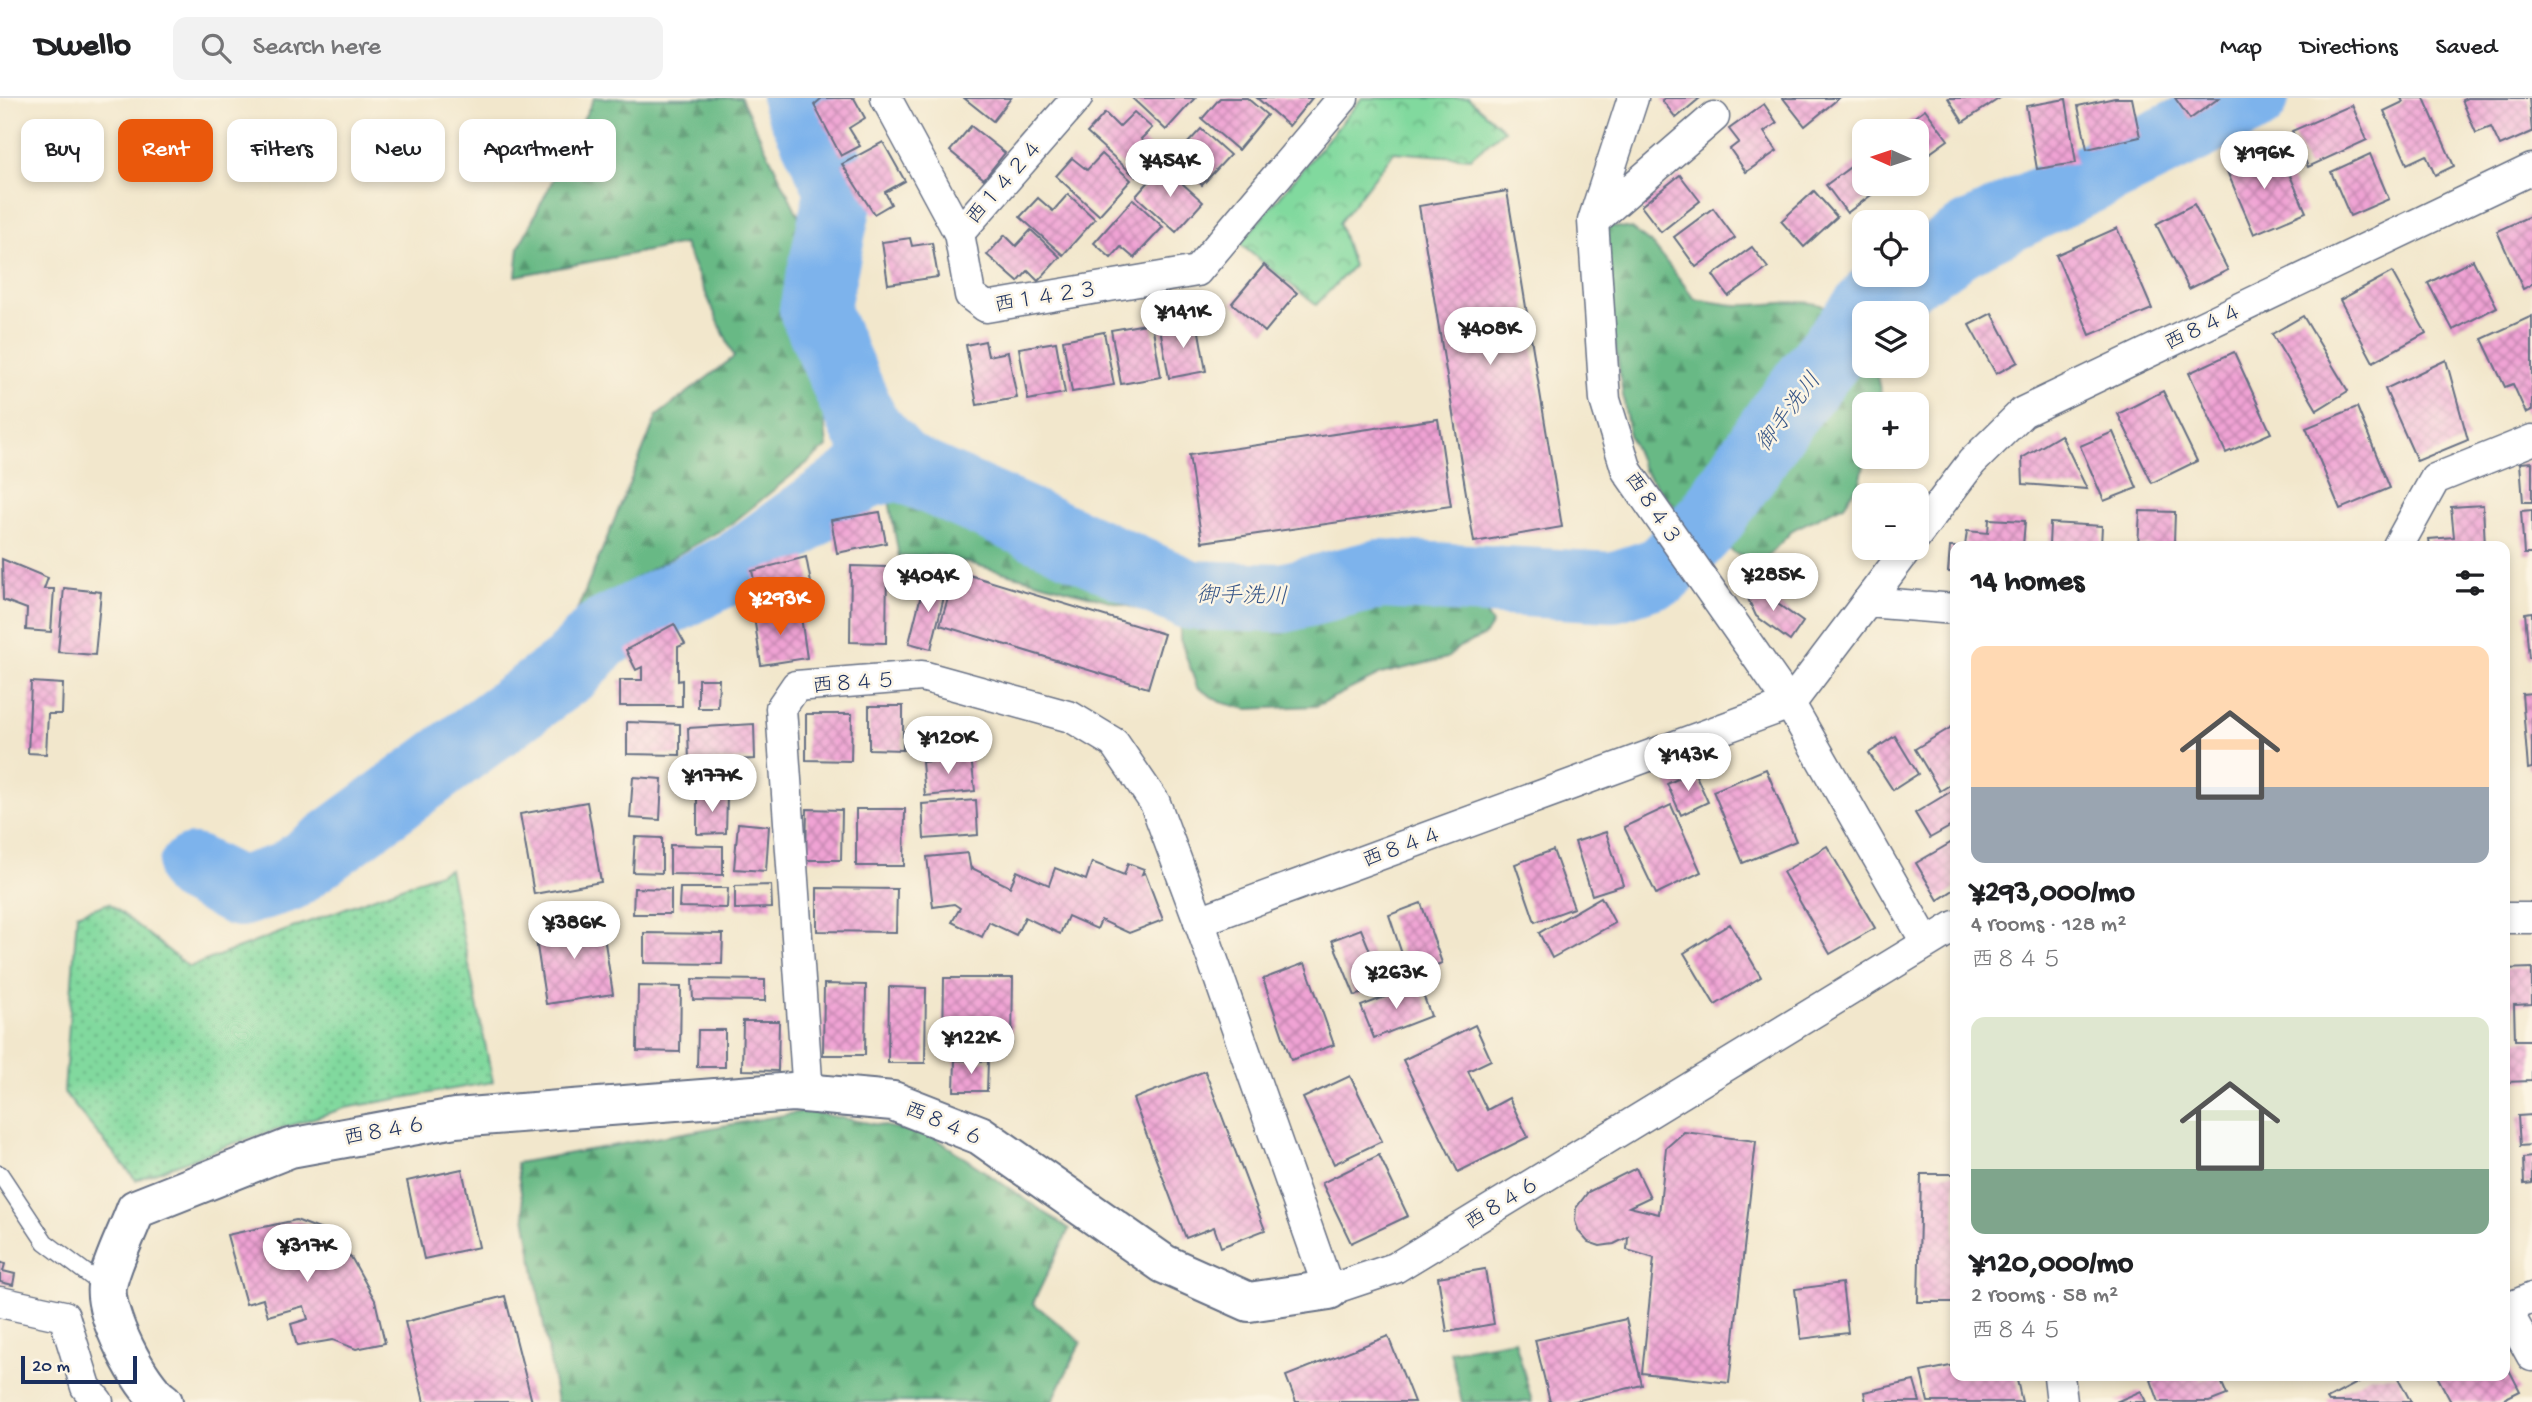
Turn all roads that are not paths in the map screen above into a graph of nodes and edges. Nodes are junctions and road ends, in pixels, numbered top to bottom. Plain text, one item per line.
1 (886, 98) edge
2 (1077, 98) edge
3 (1343, 98) edge
4 (1633, 98) edge
5 (1714, 117) dead end
6 (2532, 169) edge
7 (1594, 221) junction
8 (960, 233) junction
9 (2532, 440) edge
10 (1929, 519) edge
11 (2401, 541) edge
12 (1899, 560) edge
13 (1867, 602) junction
14 (1950, 609) edge
15 (1790, 704) junction
16 (2510, 918) edge
17 (2532, 918) edge
18 (1199, 921) junction
19 (1950, 929) edge
20 (1926, 942) junction
21 (808, 1094) junction
22 (0, 1174) edge
23 (107, 1288) junction
24 (1329, 1290) junction
25 (0, 1302) edge
26 (2514, 1306) edge
27 (2532, 1356) edge
28 (98, 1402) edge
29 (163, 1402) edge

1 - 8 street, 西１４２３
2 - 8 street, 西１４２４
3 - 8 street, 西１４２３
4 - 7 street, 西８４３
5 - 7 street
6 - 10 street, 西８４４
7 - 15 street, 西８４３
9 - 11 street
12 - 13 street
13 - 14 street
13 - 15 street
15 - 18 street, 西８４４
15 - 20 street, 西８４３
16 - 17 street
18 - 21 street, 西８４５
18 - 24 street
19 - 20 street, 西８４６
20 - 24 street, 西８４６
21 - 23 street, 西８４６
21 - 24 street, 西８４６
22 - 23 lane
23 - 29 street
25 - 28 street
26 - 27 street

